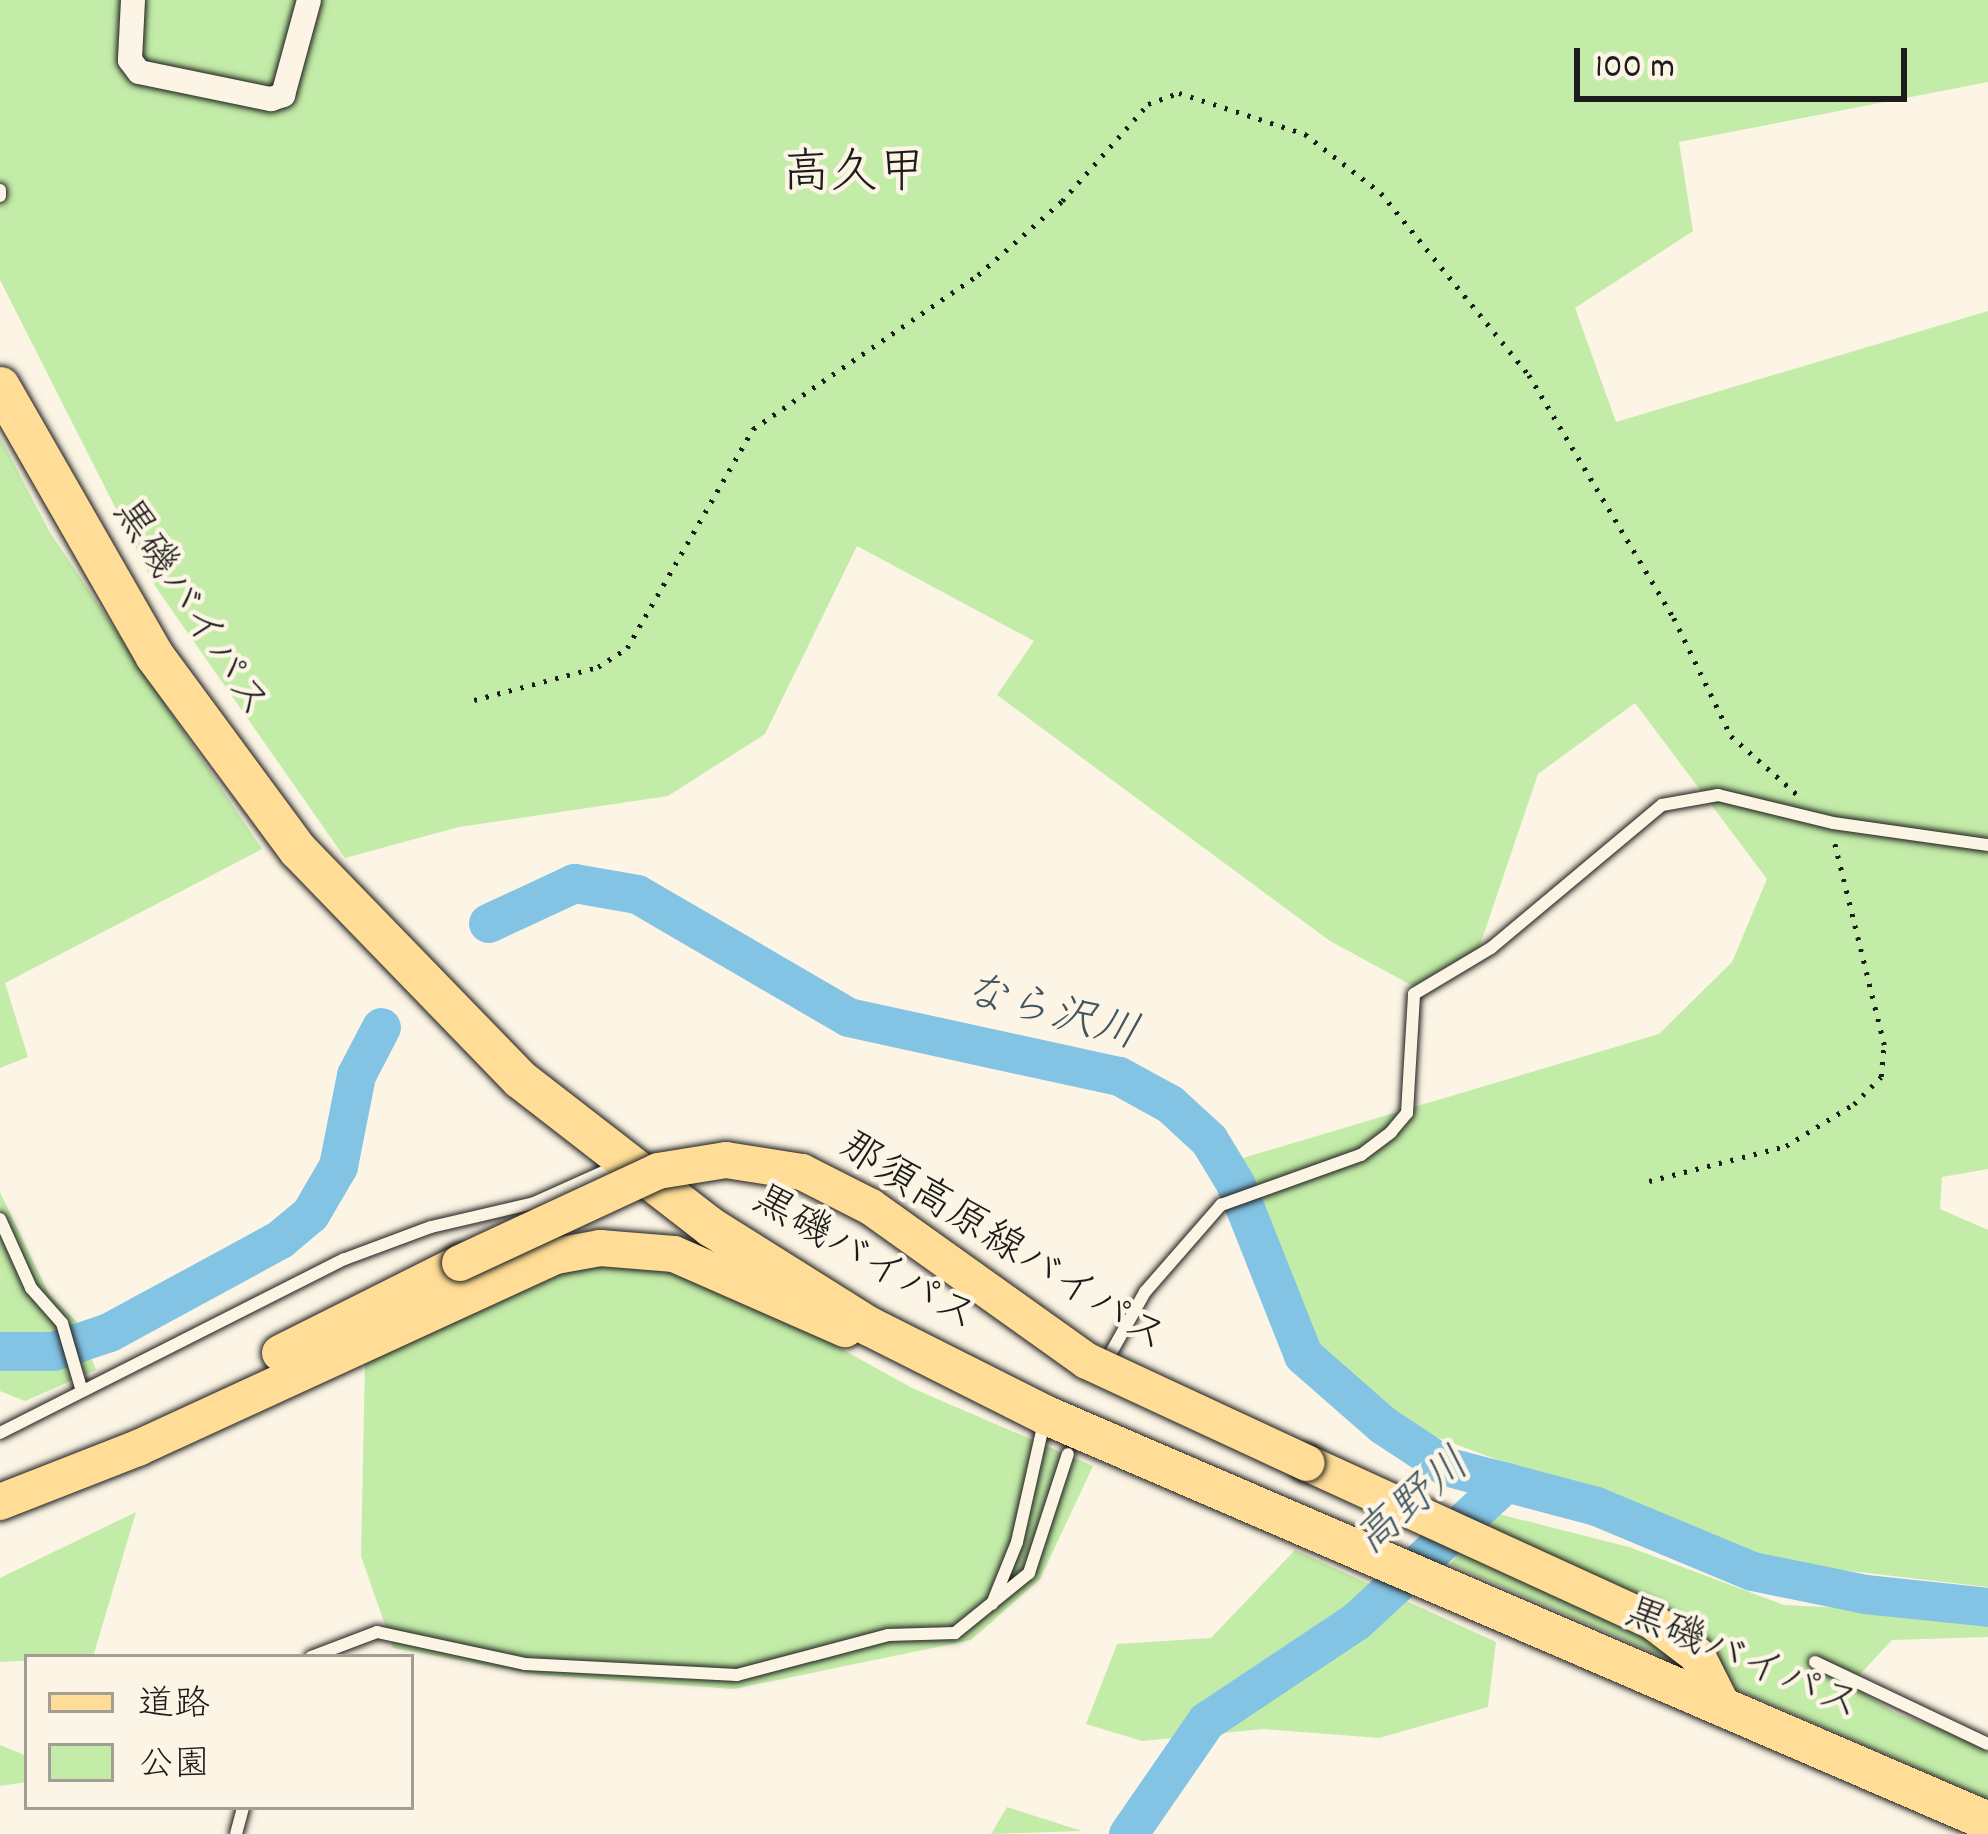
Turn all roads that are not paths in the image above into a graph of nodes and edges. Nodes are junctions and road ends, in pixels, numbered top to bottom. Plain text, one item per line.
1 (133, 0) edge
2 (309, 0) edge
3 (0, 386) edge
4 (1988, 845) edge
5 (624, 1163) junction
6 (0, 1219) edge
7 (1112, 1351) dead end
8 (81, 1388) junction
9 (987, 1388) junction
10 (1046, 1415) junction
11 (0, 1432) edge
12 (1068, 1454) dead end
13 (0, 1500) edge
14 (989, 1610) junction
15 (319, 1654) edge
16 (1815, 1662) dead end
17 (1723, 1707) junction
18 (1988, 1744) edge
19 (1988, 1821) edge

1 - 2 street
3 - 5 highway, 黒磯バイパス
4 - 7 lane
5 - 8 lane
5 - 9 highway, 黒磯バイパス
6 - 8 lane
8 - 11 lane
9 - 10 highway, 黒磯バイパス
9 - 13 main road, 那須高原線バイパス
10 - 14 lane
10 - 17 highway, 黒磯バイパス
12 - 14 lane
13 - 17 main road, 那須高原線バイパス, bridge
14 - 15 lane
16 - 18 lane
17 - 19 highway, 黒磯バイパス

